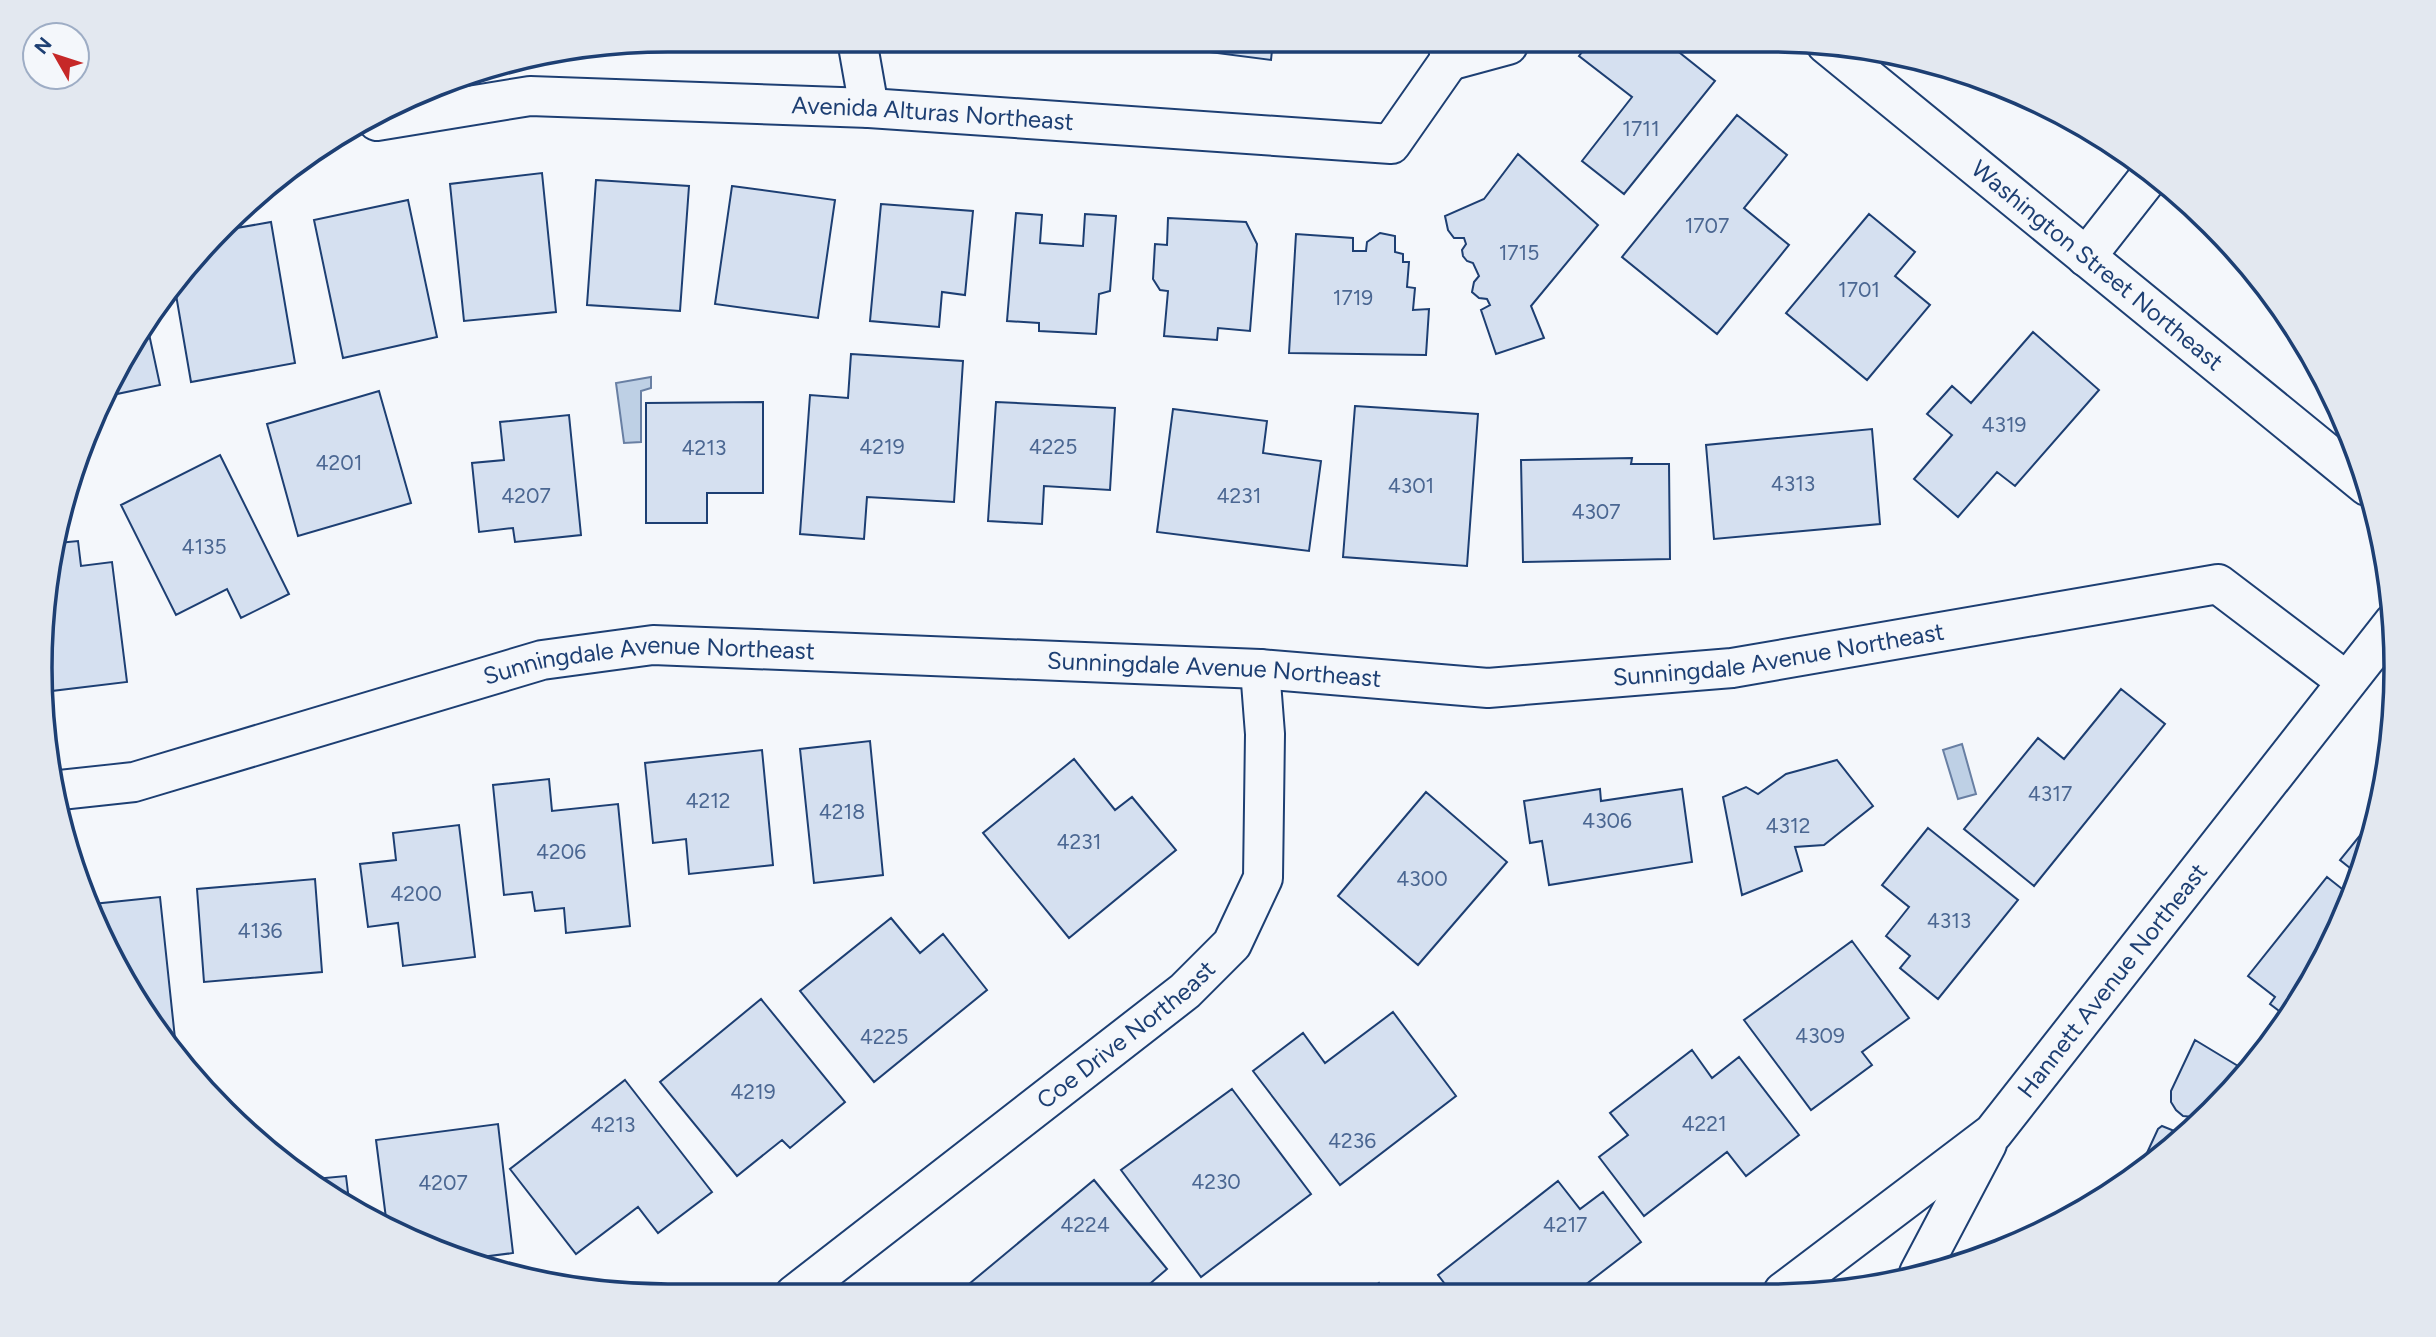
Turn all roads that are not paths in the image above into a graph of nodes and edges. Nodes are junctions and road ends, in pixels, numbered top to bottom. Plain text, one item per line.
1 (860, 52) edge
2 (1448, 52) edge
3 (1842, 57) edge
4 (869, 108) junction
5 (391, 119) edge
6 (2145, 182) edge
7 (2086, 257) junction
8 (2352, 474) edge
9 (2382, 635) edge
10 (1260, 669) junction
11 (2346, 681) junction
12 (64, 790) edge
13 (1993, 1133) junction
14 (1923, 1265) edge
15 (1794, 1283) edge
16 (808, 1284) edge

1 - 4 street
2 - 4 street, Avenida Alturas Northeast
3 - 7 street, Washington Street Northeast
4 - 5 street, Avenida Alturas Northeast
6 - 7 street
7 - 8 street, Washington Street Northeast
9 - 11 street, Hannett Avenue Northeast
10 - 11 street, Sunningdale Avenue Northeast
10 - 12 street, Sunningdale Avenue Northeast
10 - 16 street, Coe Drive Northeast
11 - 13 street, Hannett Avenue Northeast
13 - 14 street
13 - 15 street, Hannett Avenue Northeast

